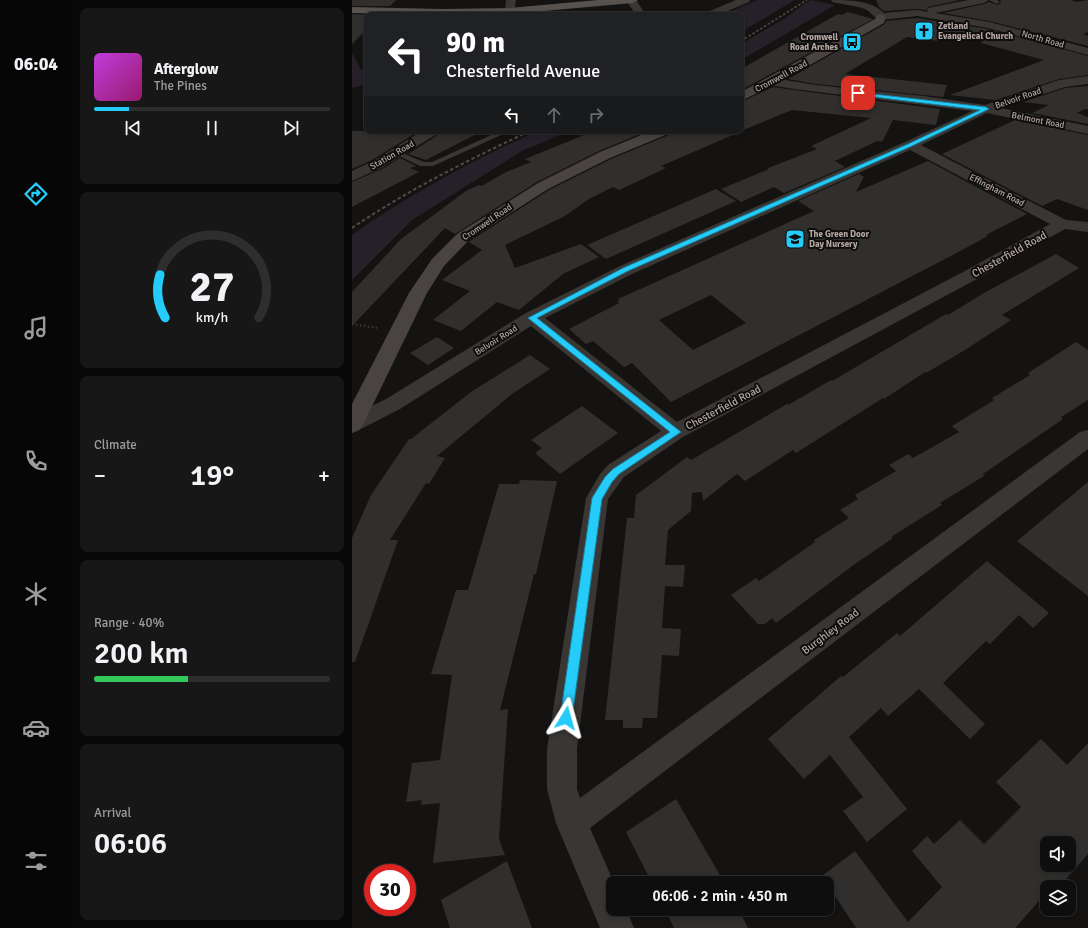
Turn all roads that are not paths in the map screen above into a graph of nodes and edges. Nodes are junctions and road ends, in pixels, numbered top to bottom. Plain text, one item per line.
1 (628, 0) edge
2 (632, 0) edge
3 (745, 0) edge
4 (836, 0) edge
5 (984, 0) edge
6 (511, 5) edge
7 (352, 10) edge
8 (639, 12) edge
9 (716, 12) edge
10 (917, 13) junction
11 (881, 17) junction
12 (1088, 52) edge
13 (1088, 80) edge
14 (773, 82) junction
15 (744, 96) edge
16 (986, 109) junction
17 (1088, 130) edge
18 (427, 134) edge
19 (499, 134) edge
20 (656, 134) edge
21 (910, 145) junction
22 (397, 153) junction
23 (352, 177) edge
24 (1062, 224) junction
25 (1088, 227) edge
26 (532, 318) junction
27 (352, 425) edge
28 (676, 432) junction
29 (1088, 438) edge
30 (572, 823) junction
31 (617, 928) edge

1 - 2 main road
1 - 6 main road
2 - 8 street
3 - 9 street
4 - 11 street
5 - 10 street
6 - 7 main road
10 - 11 street, North Road
10 - 12 street, North Road
11 - 14 street, Cromwell Road
13 - 16 street, Belvoir Road
14 - 15 street, Cromwell Road
14 - 16 street, Belmont Road
16 - 17 street, Belmont Road
16 - 21 street, Belvoir Road
18 - 22 street, Station Road
19 - 22 lane
20 - 27 street, Cromwell Road
21 - 24 street, Effingham Road
21 - 26 street, Belvoir Road
22 - 23 street, Station Road
24 - 25 street, Effingham Road
24 - 28 street, Chesterfield Road
26 - 27 street, Belvoir Road
26 - 28 street
28 - 30 street, Chesterfield Road
29 - 30 street, Burghley Road
30 - 31 street, Chesterfield Road

